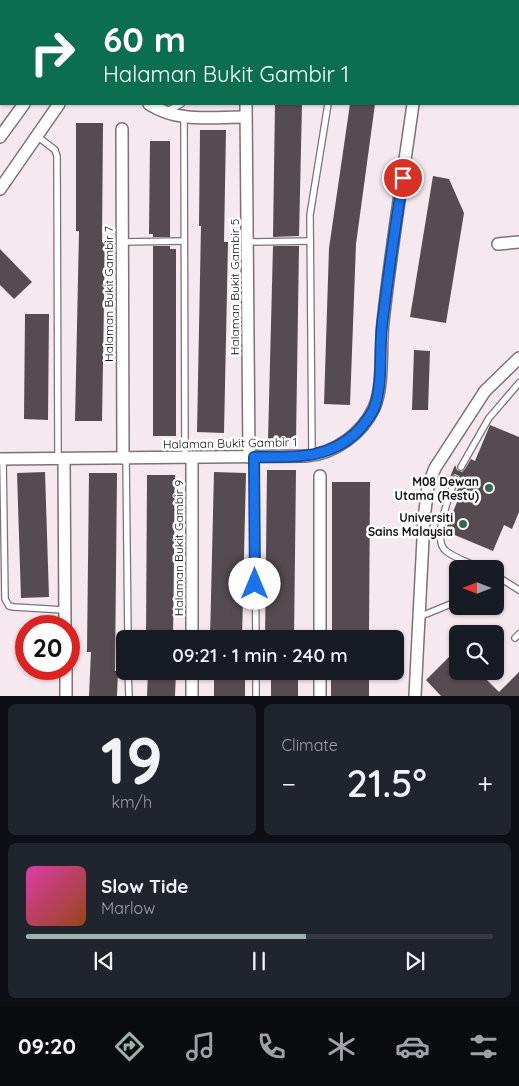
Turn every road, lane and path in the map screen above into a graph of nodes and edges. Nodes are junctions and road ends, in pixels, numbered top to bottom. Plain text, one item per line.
1 (23, 105) edge
2 (58, 105) edge
3 (150, 105) edge
4 (179, 105) edge
5 (246, 105) edge
6 (328, 105) edge
7 (413, 105) edge
8 (163, 113) junction
9 (245, 117) junction
10 (184, 118) junction
11 (122, 129) dead end
12 (37, 136) junction
13 (0, 138) edge
14 (0, 189) edge
15 (184, 241) junction
16 (310, 241) junction
17 (122, 242) junction
18 (248, 242) junction
19 (519, 242) edge
20 (498, 244) dead end
21 (519, 358) edge
22 (519, 383) edge
23 (312, 456) junction
24 (252, 457) junction
25 (124, 458) junction
26 (189, 458) junction
27 (2, 459) edge
28 (61, 459) junction
29 (461, 467) dead end
30 (320, 476) dead end
31 (455, 480) dead end
32 (463, 560) edge
33 (504, 581) edge
34 (519, 590) edge
35 (449, 605) edge
36 (64, 610) junction
37 (64, 615) edge
38 (419, 617) junction
39 (128, 630) edge
40 (192, 630) edge
41 (256, 630) edge
42 (320, 630) edge
43 (66, 680) edge
44 (128, 680) edge
45 (192, 680) edge
46 (256, 680) edge
47 (320, 680) edge
48 (66, 696) edge
49 (129, 696) edge
50 (192, 696) edge
51 (256, 696) edge
52 (320, 696) edge
53 (415, 696) edge

1 - 13 street
2 - 12 street
3 - 8 street
4 - 8 lane
5 - 9 street, Halaman Bukit Gambir 5
6 - 16 lane
7 - 23 street, Halaman Bukit Gambir 1
8 - 10 street
9 - 10 street
9 - 18 street, Halaman Bukit Gambir 5
10 - 15 lane
11 - 17 street, Halaman Bukit Gambir 7
12 - 14 street
12 - 28 lane
15 - 17 lane
15 - 26 lane
16 - 18 lane
16 - 23 lane
17 - 25 street, Halaman Bukit Gambir 7
18 - 24 street, Halaman Bukit Gambir 5
19 - 20 street
21 - 38 street
22 - 29 lane
23 - 24 street, Halaman Bukit Gambir 1
24 - 26 street, Halaman Bukit Gambir 1
24 - 41 lane
25 - 26 street, Halaman Bukit Gambir 1
25 - 28 street, Halaman Bukit Gambir 1
25 - 39 lane
26 - 40 street, Halaman Bukit Gambir 9
27 - 28 street, Halaman Bukit Gambir 1
27 - 36 lane
28 - 36 street
30 - 42 street
31 - 32 lane
33 - 34 lane
35 - 38 lane
36 - 37 street
38 - 53 street
43 - 48 street
44 - 49 lane
45 - 50 street
46 - 51 lane
47 - 52 street

